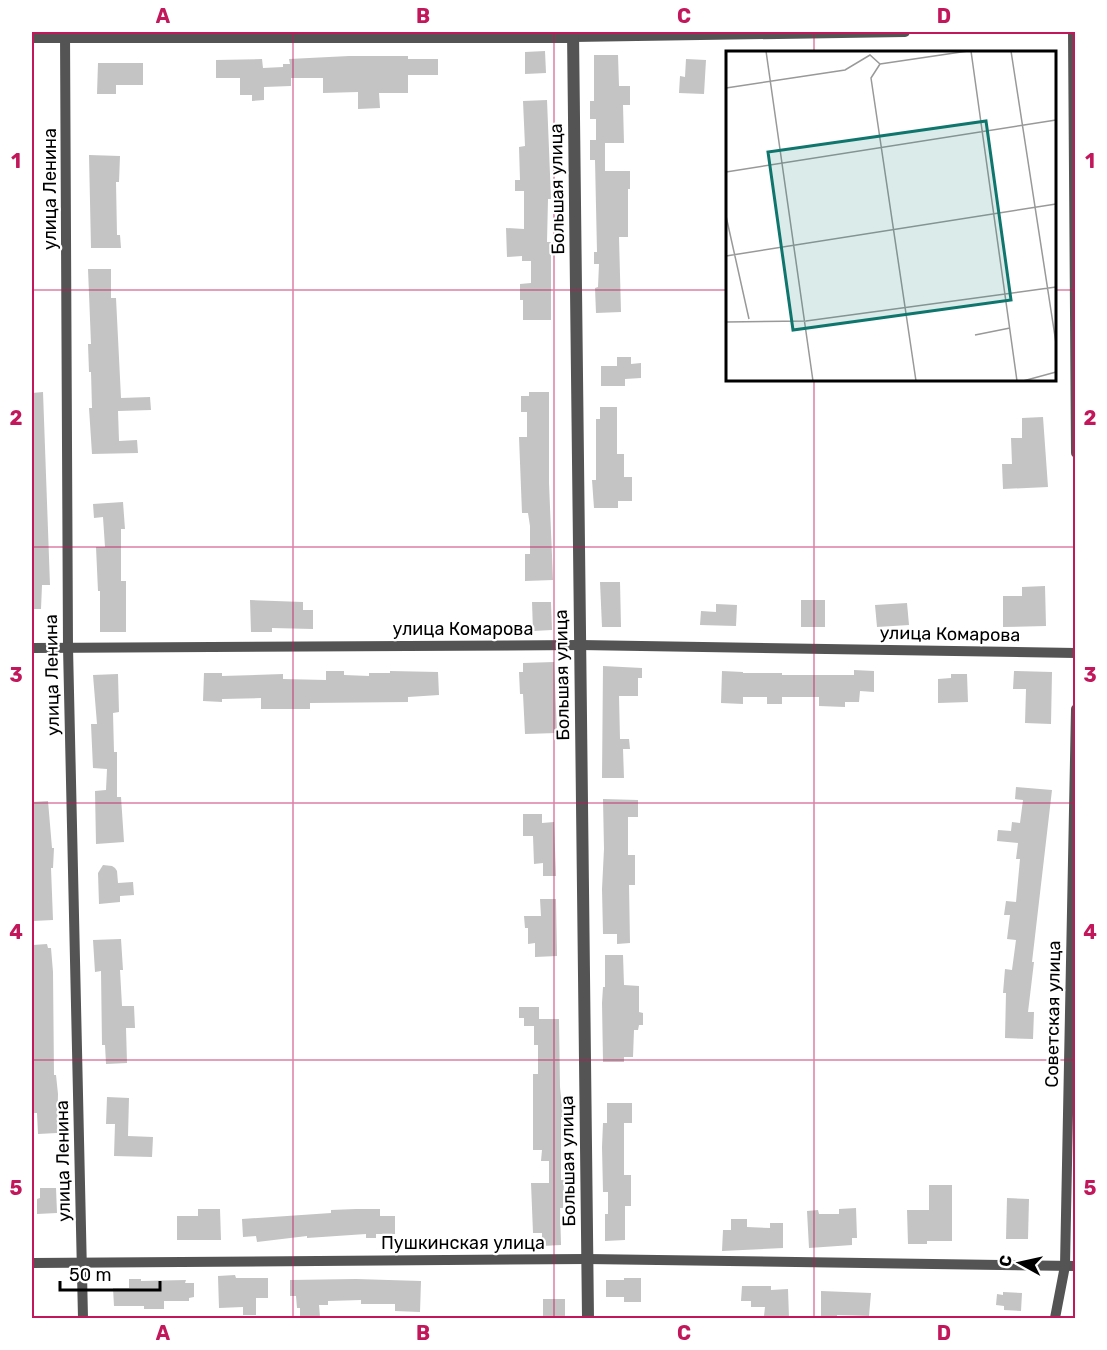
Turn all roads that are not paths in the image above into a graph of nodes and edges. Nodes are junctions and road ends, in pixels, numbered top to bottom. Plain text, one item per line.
1 (905, 32) edge
2 (1073, 32) edge
3 (65, 34) edge
4 (573, 34) edge
5 (32, 37) edge
6 (1076, 453) edge
7 (580, 645) junction
8 (68, 647) junction
9 (32, 648) edge
10 (1076, 652) edge
11 (1076, 709) edge
12 (587, 1259) junction
13 (82, 1262) junction
14 (32, 1263) edge
15 (1070, 1266) edge
16 (83, 1318) edge
17 (588, 1318) edge
18 (1055, 1318) edge

1 - 4 street
2 - 6 street
3 - 4 street
3 - 5 street
3 - 8 street, улица Ленина
4 - 7 street, Большая улица
7 - 8 street, улица Комарова
7 - 10 street, улица Комарова
7 - 12 street, Большая улица
8 - 9 street, улица Комарова
8 - 13 street, улица Ленина
11 - 15 street, Советская улица
12 - 13 street, Пушкинская улица
12 - 15 street, Пушкинская улица
12 - 17 street, Большая улица
13 - 14 street, Пушкинская улица
13 - 16 street, улица Ленина
15 - 18 street, Советская улица

